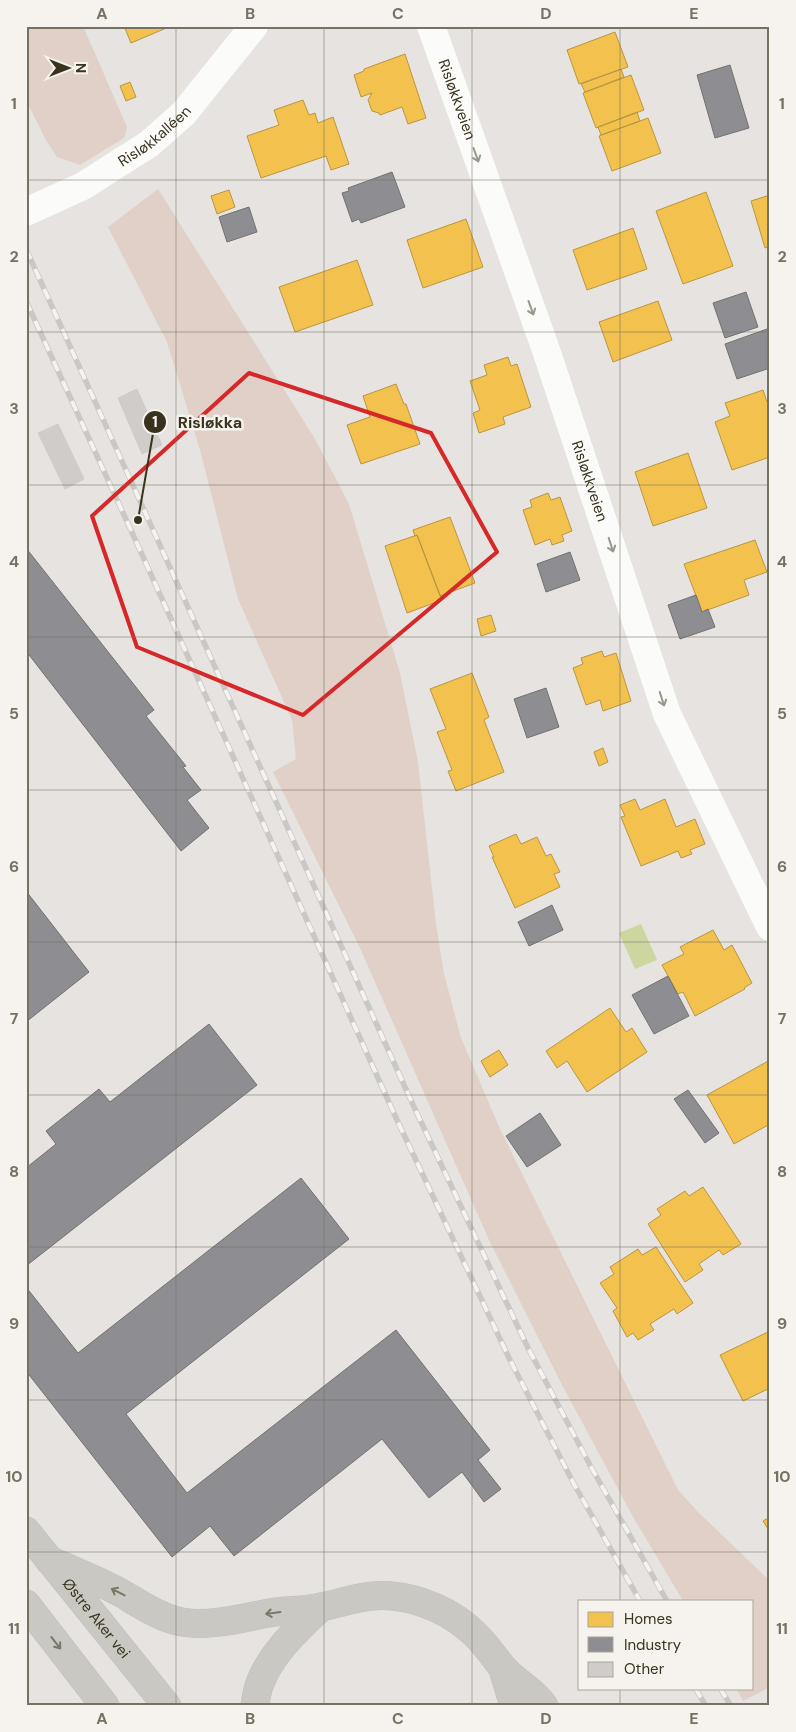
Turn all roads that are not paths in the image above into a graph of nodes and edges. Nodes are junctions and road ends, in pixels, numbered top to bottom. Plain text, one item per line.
1 (254, 26) edge
2 (432, 26) edge
3 (26, 212) edge
4 (770, 927) edge
5 (26, 1531) edge
6 (49, 1560) junction
7 (26, 1604) edge
8 (321, 1607) junction
9 (503, 1669) junction
10 (105, 1706) edge
11 (167, 1706) edge
12 (254, 1706) edge
13 (514, 1706) edge
14 (544, 1706) edge

1 - 3 street, Risløkkalléen
2 -> 4 street, Risløkkveien
5 - 6 highway, Østre Aker vei
8 -> 6 highway
6 - 11 highway, Østre Aker vei
7 -> 10 highway
8 - 9 highway
8 - 12 highway
9 - 13 highway
9 - 14 highway

